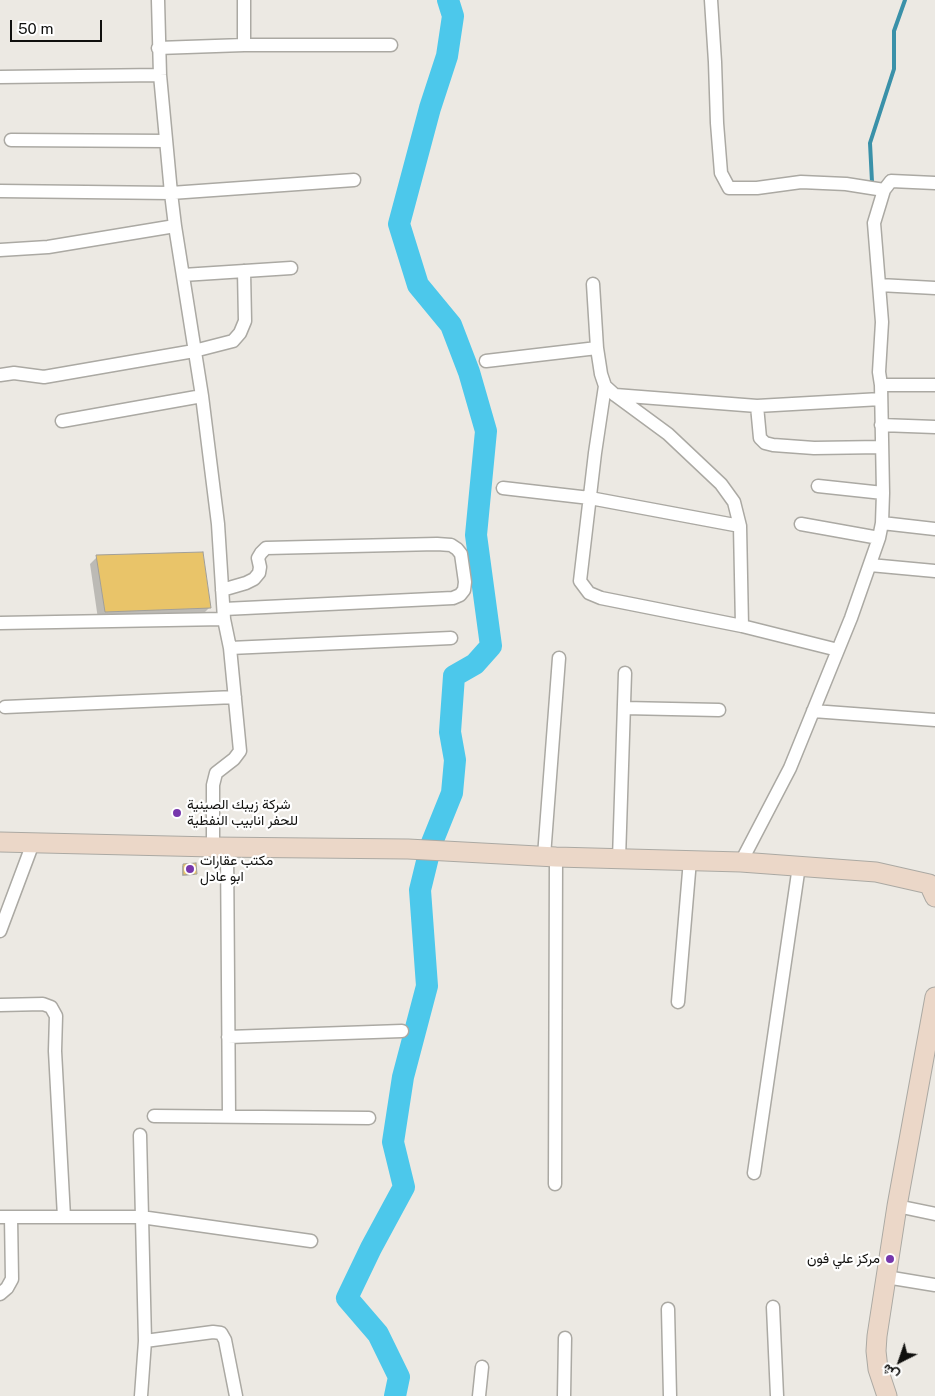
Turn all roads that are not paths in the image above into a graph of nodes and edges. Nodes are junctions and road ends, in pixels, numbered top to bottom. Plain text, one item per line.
1 (158, 0) edge
2 (244, 0) edge
3 (711, 0) edge
4 (244, 45) junction
5 (391, 45) dead end
6 (158, 48) junction
7 (160, 75) junction
8 (0, 77) edge
9 (11, 140) dead end
10 (166, 140) junction
11 (354, 180) dead end
12 (935, 183) edge
13 (0, 190) edge
14 (884, 190) junction
15 (171, 193) junction
16 (175, 226) junction
17 (0, 250) edge
18 (291, 268) dead end
19 (244, 271) junction
20 (182, 275) junction
21 (593, 284) dead end
22 (879, 285) junction
23 (935, 288) edge
24 (597, 348) junction
25 (194, 351) junction
26 (486, 361) dead end
27 (0, 375) edge
28 (881, 385) junction
29 (935, 385) edge
30 (610, 391) junction
31 (202, 396) junction
32 (881, 399) junction
33 (757, 406) junction
34 (62, 421) dead end
35 (881, 425) junction
36 (935, 427) edge
37 (882, 447) junction
38 (818, 486) dead end
39 (502, 488) dead end
40 (883, 493) junction
41 (590, 498) junction
42 (801, 524) dead end
43 (882, 524) junction
44 (740, 526) junction
45 (935, 529) edge
46 (879, 538) junction
47 (870, 566) junction
48 (935, 571) edge
49 (222, 590) junction
50 (224, 614) junction
51 (0, 623) edge
52 (742, 626) junction
53 (451, 638) dead end
54 (230, 648) junction
55 (838, 650) junction
56 (559, 658) dead end
57 (625, 672) dead end
58 (235, 697) junction
59 (5, 707) dead end
60 (624, 708) junction
61 (719, 710) dead end
62 (813, 711) junction
63 (935, 720) edge
64 (0, 842) edge
65 (33, 843) junction
66 (220, 847) junction
67 (550, 857) junction
68 (619, 858) junction
69 (690, 860) junction
70 (741, 862) junction
71 (799, 866) junction
72 (933, 889) edge
73 (0, 931) edge
74 (935, 997) edge
75 (678, 1002) dead end
76 (0, 1005) edge
77 (402, 1031) dead end
78 (228, 1037) junction
79 (154, 1116) dead end
80 (229, 1116) junction
81 (370, 1118) dead end
82 (140, 1134) dead end
83 (754, 1173) dead end
84 (555, 1184) dead end
85 (896, 1206) junction
86 (935, 1214) edge
87 (5, 1217) edge
88 (64, 1217) junction
89 (141, 1217) junction
90 (311, 1241) dead end
91 (886, 1277) junction
92 (935, 1285) edge
93 (0, 1294) edge
94 (773, 1307) dead end
95 (668, 1309) dead end
96 (565, 1338) dead end
97 (145, 1341) junction
98 (482, 1367) dead end
99 (141, 1396) edge
100 (236, 1396) edge
101 (479, 1396) edge
102 (564, 1396) edge
103 (670, 1396) edge
104 (777, 1396) edge
105 (887, 1396) edge

1 - 6 street
2 - 4 street
3 - 14 street
4 - 5 street
4 - 6 street
6 - 7 street
7 - 8 street
7 - 10 street
9 - 10 street
10 - 15 street
11 - 15 street
12 - 14 street
13 - 15 street
14 - 22 street
15 - 16 street
16 - 17 street
16 - 20 street
18 - 19 street
19 - 20 street
19 - 25 street
20 - 25 street
21 - 24 street
22 - 23 street
22 - 28 street
24 - 26 street
24 - 30 street
25 - 27 street
25 - 31 street
28 - 29 street
28 - 32 street
30 - 33 street
30 - 41 street
30 - 44 street
31 - 34 street
31 - 49 street
32 - 33 street
32 - 35 street
33 - 37 street
35 - 36 street
35 - 37 street
37 - 40 street
38 - 40 street
39 - 41 street
40 - 43 street
41 - 44 street
41 - 52 street
42 - 46 street
43 - 45 street
43 - 46 street
44 - 52 street
46 - 47 street
47 - 48 street
47 - 55 street
49 - 50 street
49 - 50 street
50 - 51 street
50 - 54 street
52 - 55 street
53 - 54 street
54 - 58 street
55 - 62 street
56 - 67 street
57 - 60 street
58 - 59 street
58 - 66 street
60 - 61 street
60 - 68 street
62 - 63 street
62 - 70 street
64 - 65 main road
65 - 66 main road
65 - 73 street
66 - 67 main road
66 - 78 street
67 - 68 main road
67 - 84 street
68 - 69 main road
69 - 70 main road
69 - 75 street
70 - 71 main road
71 - 72 main road
71 - 83 street
74 - 85 main road
76 - 88 street
77 - 78 street
78 - 80 street
79 - 80 street
80 - 81 street
82 - 89 street
85 - 86 street
85 - 91 main road
87 - 88 street
87 - 93 street
88 - 89 street
89 - 90 street
89 - 97 street
91 - 92 street
91 - 105 main road
94 - 104 street
95 - 103 street
96 - 102 street
97 - 99 street
97 - 100 street
98 - 101 street

